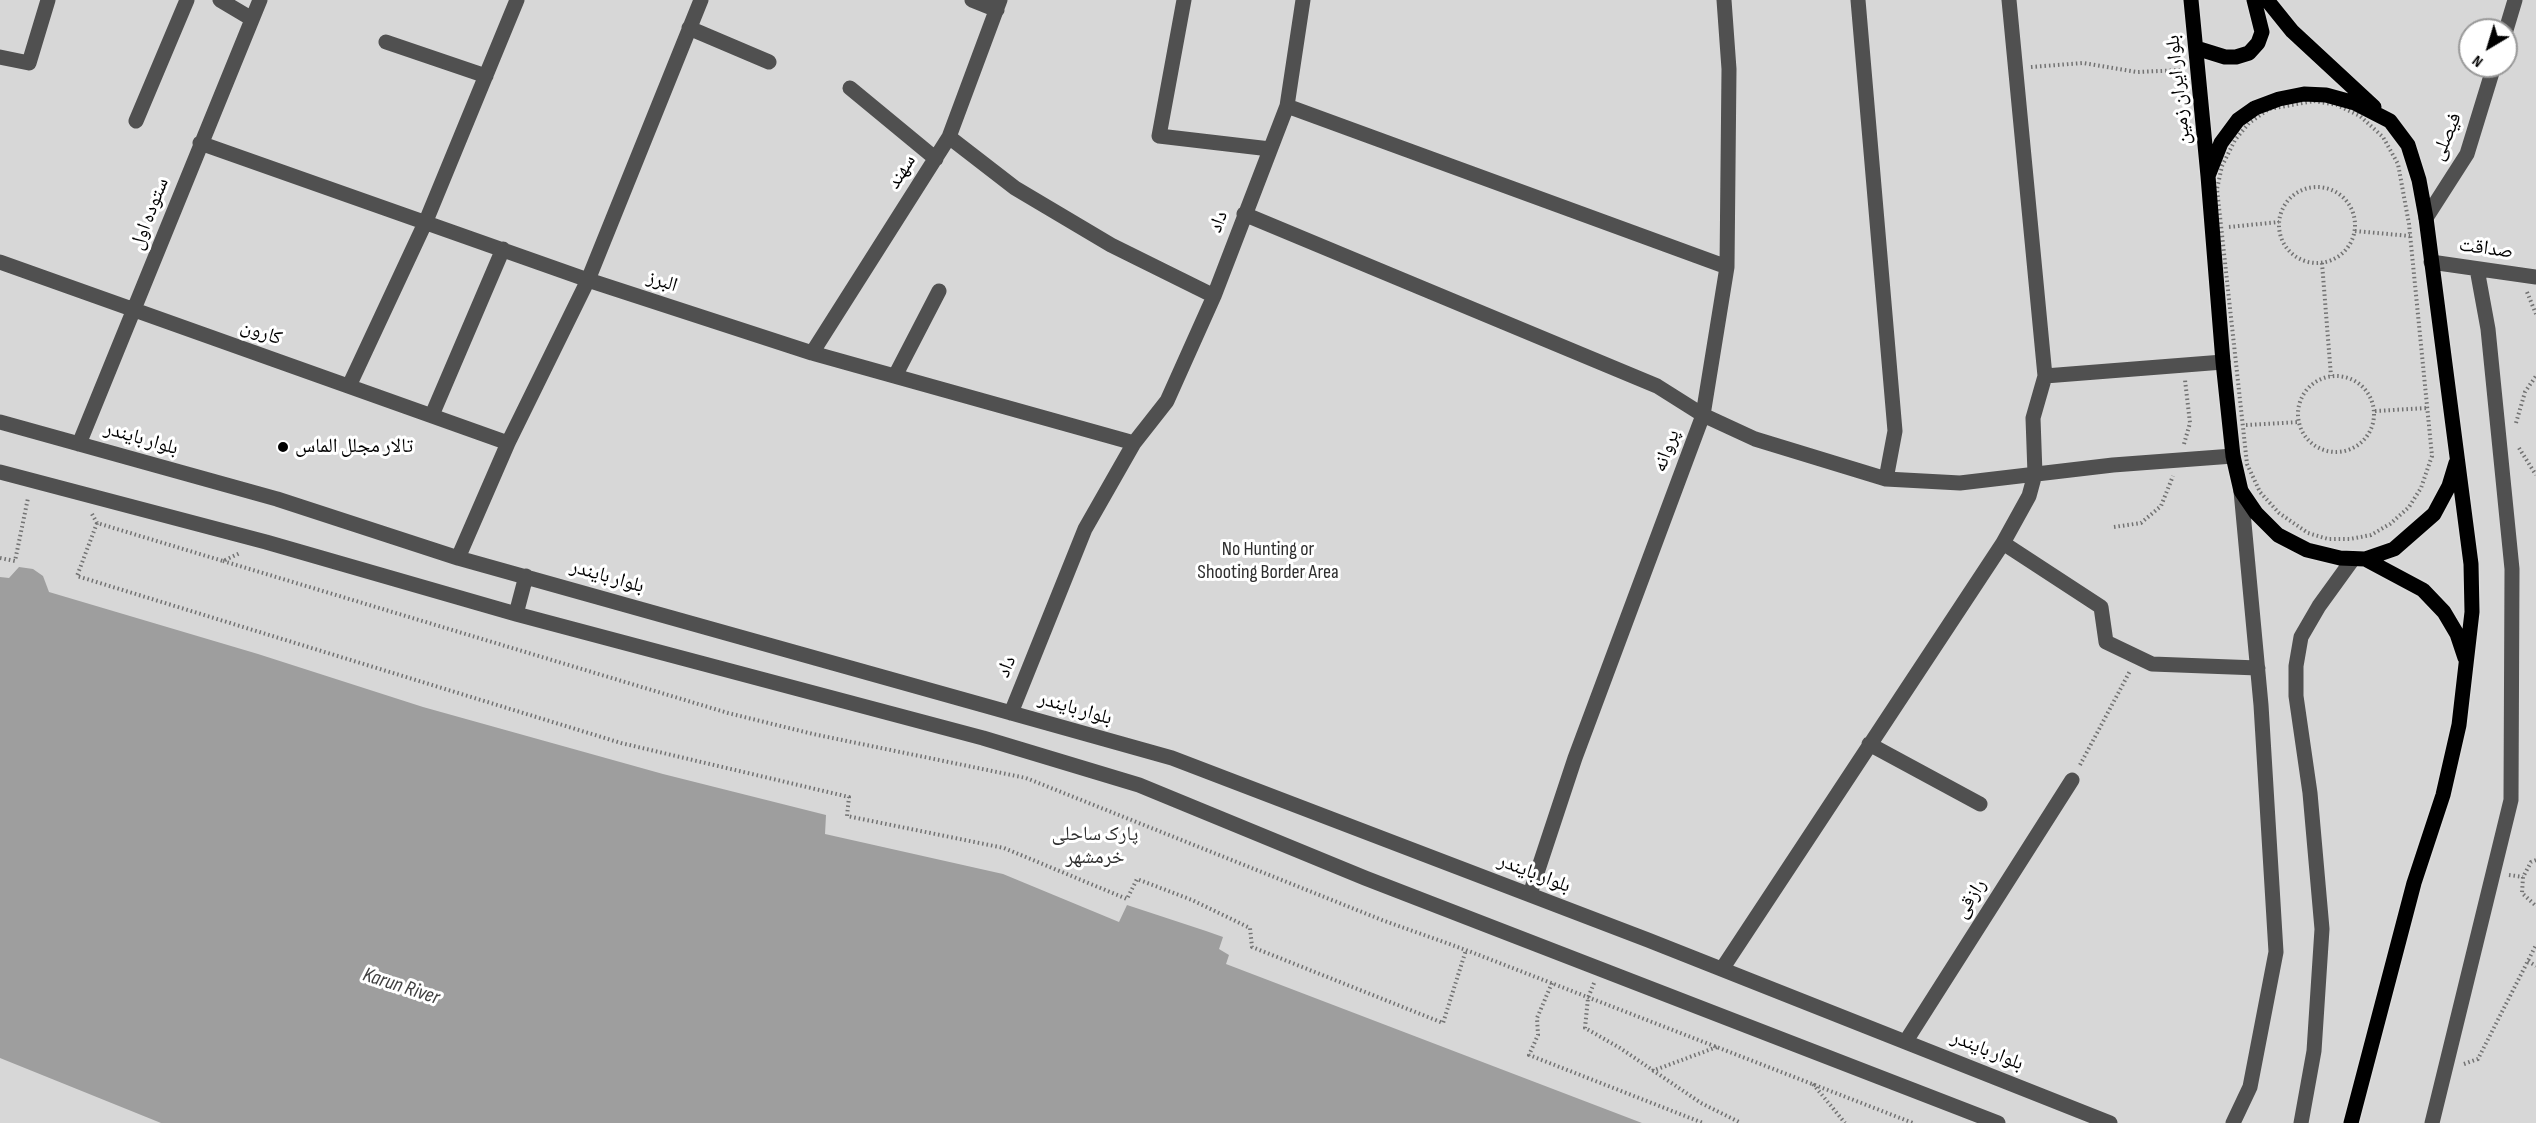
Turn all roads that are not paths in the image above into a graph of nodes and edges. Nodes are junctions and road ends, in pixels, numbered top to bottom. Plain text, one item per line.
1 (48, 0) edge
2 (187, 0) edge
3 (220, 0) edge
4 (260, 0) edge
5 (518, 0) edge
6 (701, 0) edge
7 (972, 0) edge
8 (1184, 0) edge
9 (1303, 0) edge
10 (1724, 0) edge
11 (1858, 0) edge
12 (2009, 0) edge
13 (2191, 0) edge
14 (2254, 0) edge
15 (2267, 0) edge
16 (2515, 0) edge
17 (998, 5) edge
18 (2510, 18) edge
19 (252, 19) junction
20 (689, 28) junction
21 (386, 42) dead end
22 (2196, 48) junction
23 (0, 57) edge
24 (769, 62) dead end
25 (486, 76) junction
26 (2490, 78) edge
27 (850, 88) dead end
28 (1287, 106) junction
29 (136, 121) dead end
30 (2390, 121) junction
31 (949, 137) junction
32 (200, 143) junction
33 (1270, 149) junction
34 (936, 159) junction
35 (2208, 176) junction
36 (1244, 214) junction
37 (2427, 218) junction
38 (426, 221) junction
39 (503, 249) junction
40 (0, 262) edge
41 (2431, 262) junction
42 (1727, 267) junction
43 (2477, 269) junction
44 (2536, 277) edge
45 (588, 280) junction
46 (939, 291) dead end
47 (1214, 296) junction
48 (135, 311) junction
49 (813, 353) junction
50 (2223, 362) junction
51 (895, 376) junction
52 (2045, 376) junction
53 (349, 386) junction
54 (1703, 414) junction
55 (432, 415) junction
56 (0, 422) edge
57 (1134, 442) junction
58 (508, 443) junction
59 (79, 444) junction
60 (2233, 456) junction
61 (2458, 458) junction
62 (0, 472) edge
63 (2035, 474) junction
64 (1886, 479) junction
65 (2241, 491) junction
66 (2003, 543) junction
67 (458, 558) junction
68 (2359, 559) junction
69 (526, 576) junction
70 (516, 614) junction
71 (2467, 663) junction
72 (2258, 668) junction
73 (1011, 713) junction
74 (1869, 744) junction
75 (2072, 780) road end
76 (1980, 804) dead end
77 (1530, 894) junction
78 (1722, 969) junction
79 (1906, 1041) junction
80 (2352, 1120) edge
81 (1998, 1123) edge
82 (2110, 1123) edge
83 (2233, 1123) edge
84 (2301, 1123) edge
85 (2432, 1123) edge

1 - 23 street
2 - 29 street
3 - 19 street
4 - 19 street, ستوده اول
5 - 25 street
6 - 20 street
7 - 17 street
8 - 33 street
9 - 28 street, داد
10 - 42 street, پروانه
11 - 64 street
12 - 52 street
13 - 22 main road, بلوار ایران زمین
14 - 22 main road
15 - 30 main road
16 - 18 street
17 - 31 street, سهند
19 - 32 street, ستوده اول
20 - 24 street
20 - 45 street
21 - 25 street
22 - 35 main road, بلوار ایران زمین
25 - 38 street
26 - 37 street, فیصلی
27 - 34 street
28 - 33 street, داد
28 - 42 street
30 - 35 main road
30 - 37 main road
31 - 34 street, سهند
31 - 47 street
32 - 38 street, البرز
32 - 48 street, ستوده اول
33 - 36 street, داد
34 - 49 street, سهند
35 - 50 main road, بلوار ایران زمین
36 - 47 street, داد
36 - 54 street
37 - 41 main road
38 - 39 street, البرز
38 - 53 street
39 - 45 street, البرز
39 - 55 street
40 - 48 street, کارون
41 - 43 street, صداقت
41 - 61 main road
42 - 54 street, پروانه
43 - 44 street, صداقت
43 - 85 street
45 - 49 street, البرز
45 - 58 street
46 - 51 street
47 - 57 street, داد
48 - 53 street, کارون
48 - 59 street, ستوده اول
49 - 51 street, البرز
50 - 52 street
50 - 60 main road, بلوار ایران زمین
51 - 57 street, البرز
52 - 63 street
53 - 55 street, کارون
54 - 64 street
54 - 77 street, پروانه
55 - 58 street, کارون
56 - 59 street, بلوار بایندر
57 - 73 street, داد
58 - 67 street
59 - 67 street, بلوار بایندر
60 - 63 street
60 - 65 main road, بلوار ایران زمین
61 - 68 main road
61 - 71 main road
62 - 70 street
63 - 64 street
63 - 66 street
65 - 68 main road
65 - 72 street
66 - 72 street
66 - 74 street
67 - 69 street, بلوار بایندر
68 - 71 main road
68 - 84 street
69 - 70 street
69 - 73 street, بلوار بایندر
70 - 81 street
71 - 80 main road
72 - 83 street
73 - 77 street, بلوار بایندر
74 - 76 street
74 - 78 street
75 - 79 street, رازقی
77 - 78 street, بلوار بایندر
78 - 79 street, بلوار بایندر
79 - 82 street, بلوار بایندر

